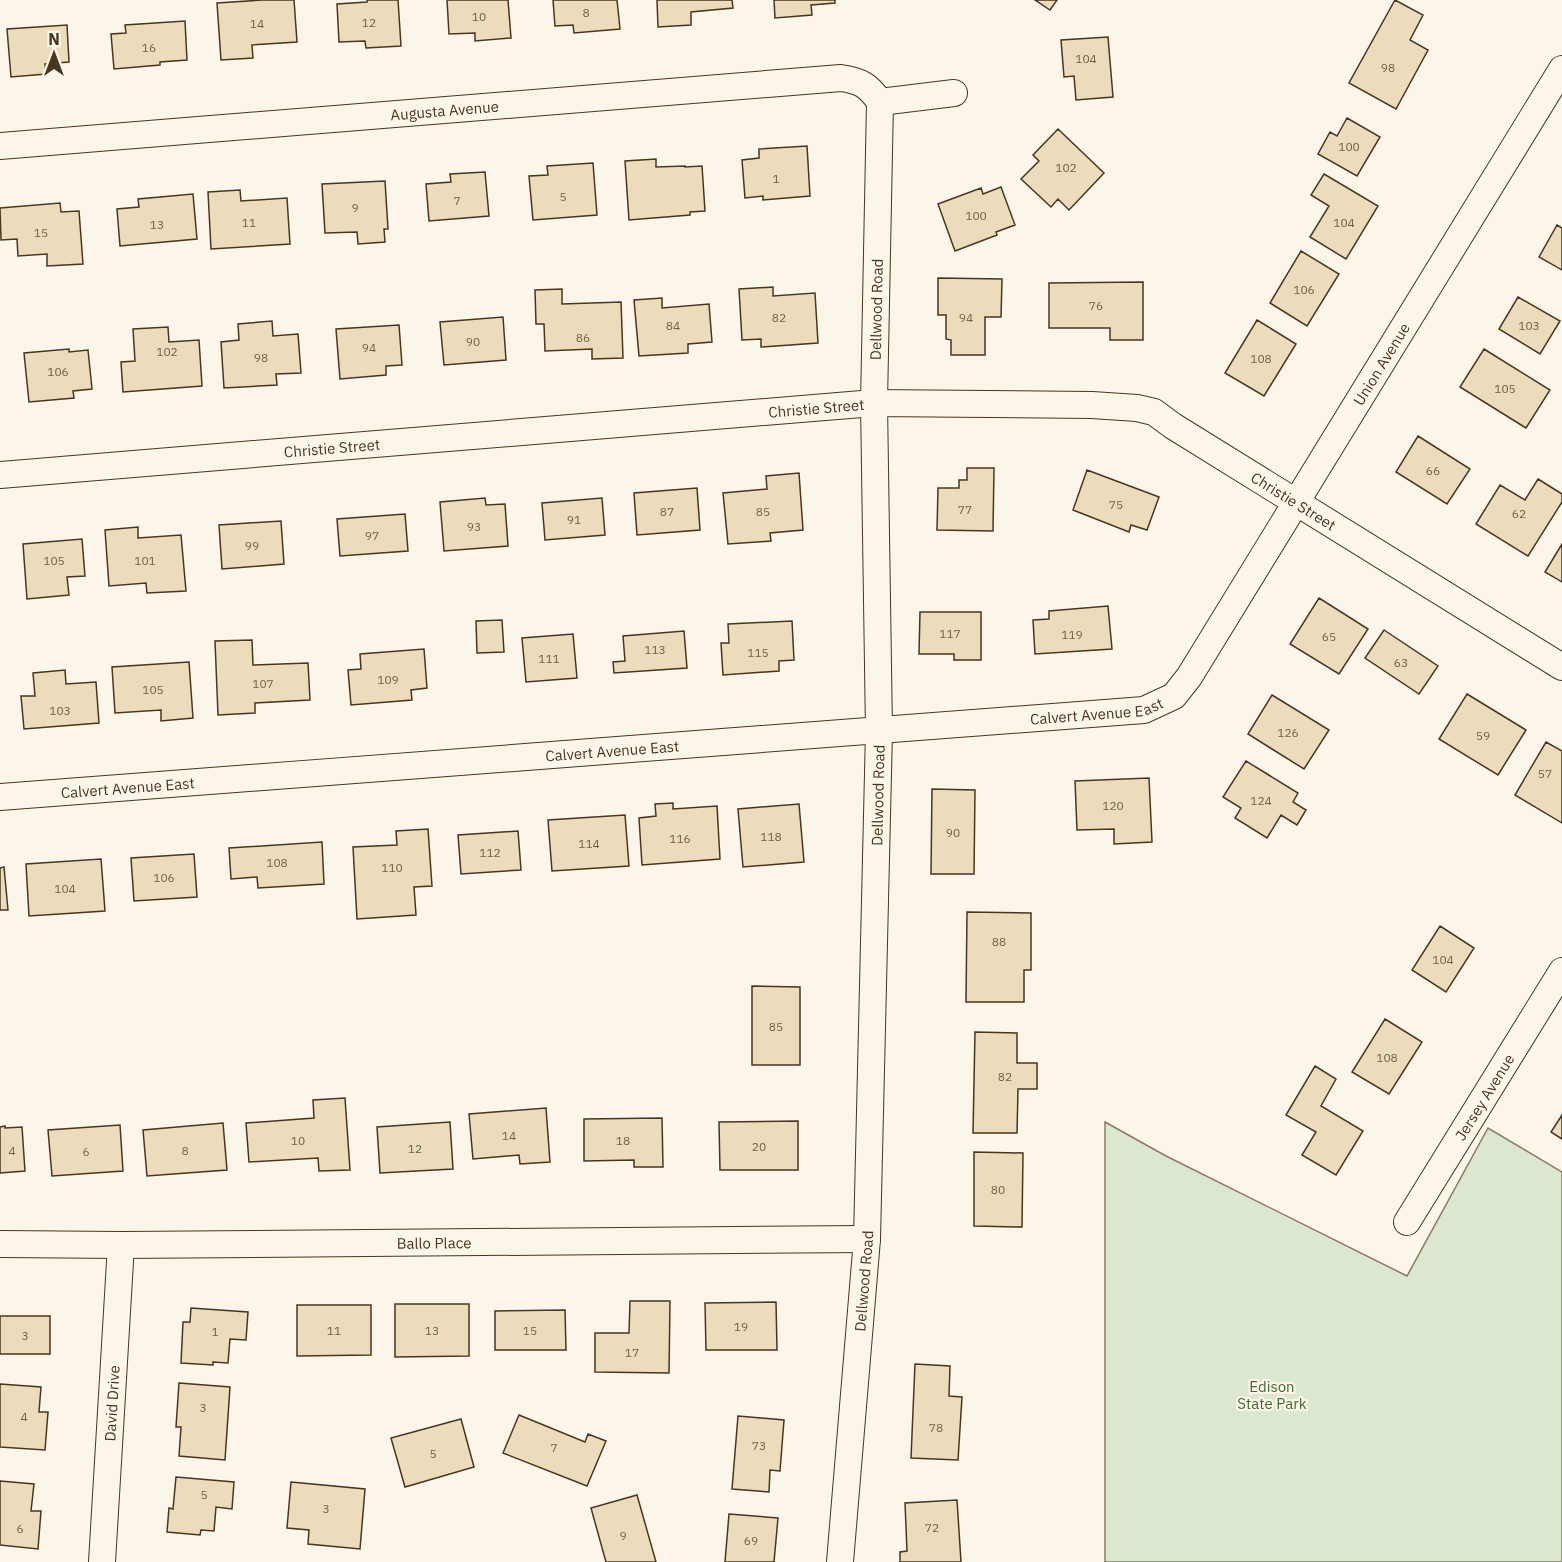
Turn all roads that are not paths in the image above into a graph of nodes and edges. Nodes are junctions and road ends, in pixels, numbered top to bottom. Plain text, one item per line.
1 (1562, 69) edge
2 (954, 93) dead end
3 (880, 102) junction
4 (0, 146) edge
5 (874, 404) junction
6 (0, 475) edge
7 (1296, 502) junction
8 (1200, 658) joint
9 (1562, 667) edge
10 (879, 731) junction
11 (0, 797) edge
12 (1562, 971) edge
13 (1407, 1222) dead end
14 (867, 1239) junction
15 (0, 1244) edge
16 (121, 1245) junction
17 (102, 1562) edge
18 (840, 1562) edge

1 - 7 street, Union Avenue
2 - 3 street
3 - 4 street, Augusta Avenue
3 - 5 street, Dellwood Road
5 - 6 street, Christie Street
5 - 7 street, Christie Street
5 - 10 street, Dellwood Road
7 - 8 street, Union Avenue
7 - 9 street, Christie Street
8 - 10 street, Calvert Avenue East
10 - 11 street, Calvert Avenue East
10 - 14 street, Dellwood Road
12 - 13 street, Jersey Avenue
14 - 16 street, Ballo Place
14 - 18 street, Dellwood Road
15 - 16 street, Ballo Place
16 - 17 street, David Drive

